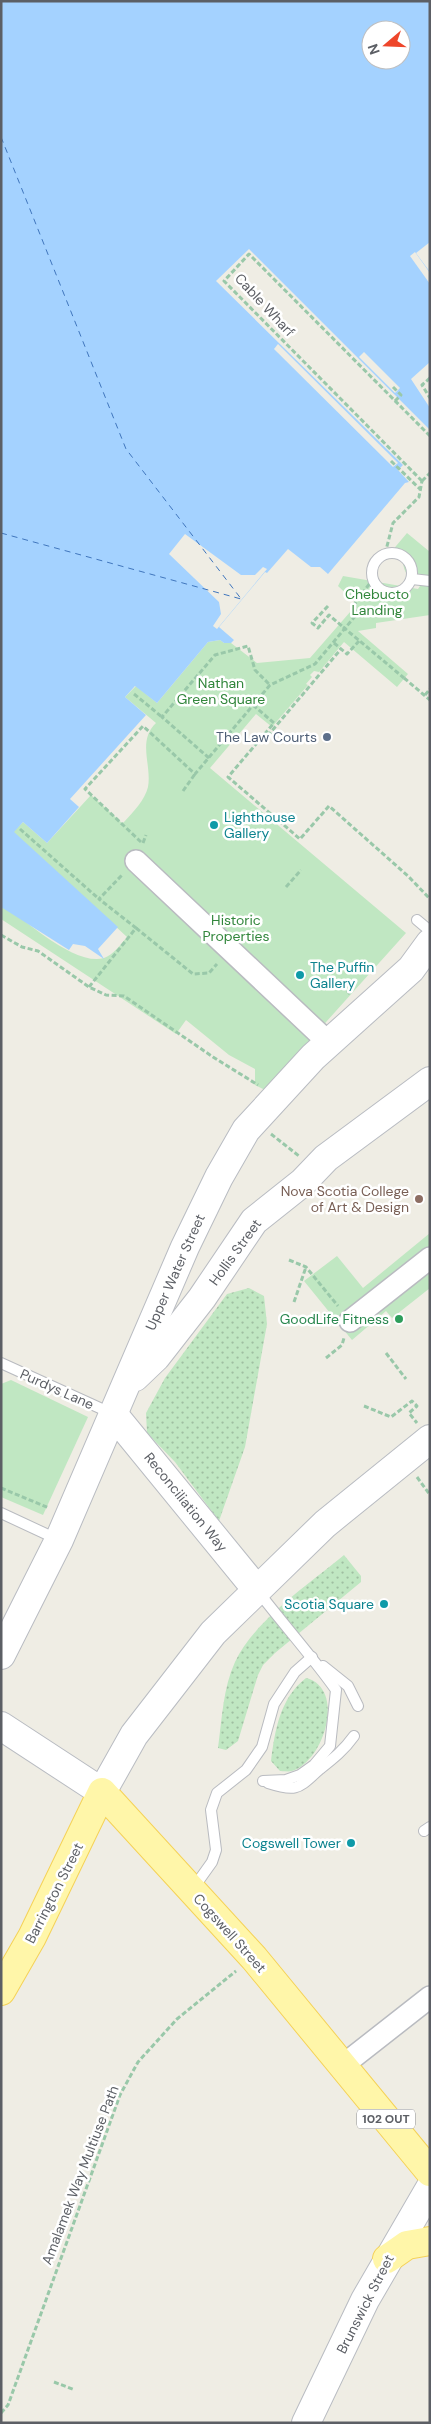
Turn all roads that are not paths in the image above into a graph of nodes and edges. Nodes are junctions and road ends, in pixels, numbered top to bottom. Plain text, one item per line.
1 (412, 579) junction
2 (430, 581) edge
3 (140, 852) road end
4 (417, 920) dead end
5 (430, 931) edge
6 (430, 943) edge
7 (329, 1043) junction
8 (430, 1081) edge
9 (430, 1258) edge
10 (350, 1321) road end
11 (1, 1364) edge
12 (126, 1385) junction
13 (114, 1415) junction
14 (430, 1439) edge
15 (1, 1513) edge
16 (59, 1540) junction
17 (257, 1590) junction
18 (1, 1655) edge
19 (312, 1657) junction
20 (358, 1706) dead end
21 (1, 1726) edge
22 (354, 1736) dead end
23 (102, 1792) junction
24 (192, 1891) junction
25 (1, 1991) edge
26 (430, 1997) edge
27 (342, 2066) junction
28 (430, 2172) edge
29 (430, 2188) edge
30 (430, 2241) edge
31 (387, 2259) junction
32 (306, 2423) edge

1 - 1 lane
1 - 2 lane
3 - 7 street
4 - 5 lane
6 - 7 street, Upper Water Street
7 - 12 street, Upper Water Street
8 - 12 street, Hollis Street
9 - 10 street
11 - 13 lane, Purdys Lane
12 - 13 street, Upper Water Street
13 - 16 street, Upper Water Street
13 - 17 street, Reconciliation Way
14 - 17 street
15 - 16 lane
16 - 18 street, Upper Water Street
17 - 19 lane
17 - 23 street
19 - 20 lane
19 - 22 lane
19 - 24 lane
21 - 23 street, Cogswell Street
23 - 24 main road, Cogswell Street
23 - 25 main road, Barrington Street
24 - 27 main road, Cogswell Street
26 - 27 street
27 - 28 main road, Cogswell Street / 102 OUT
29 - 31 street, Brunswick Street
30 - 31 main road
31 - 32 street, Brunswick Street

